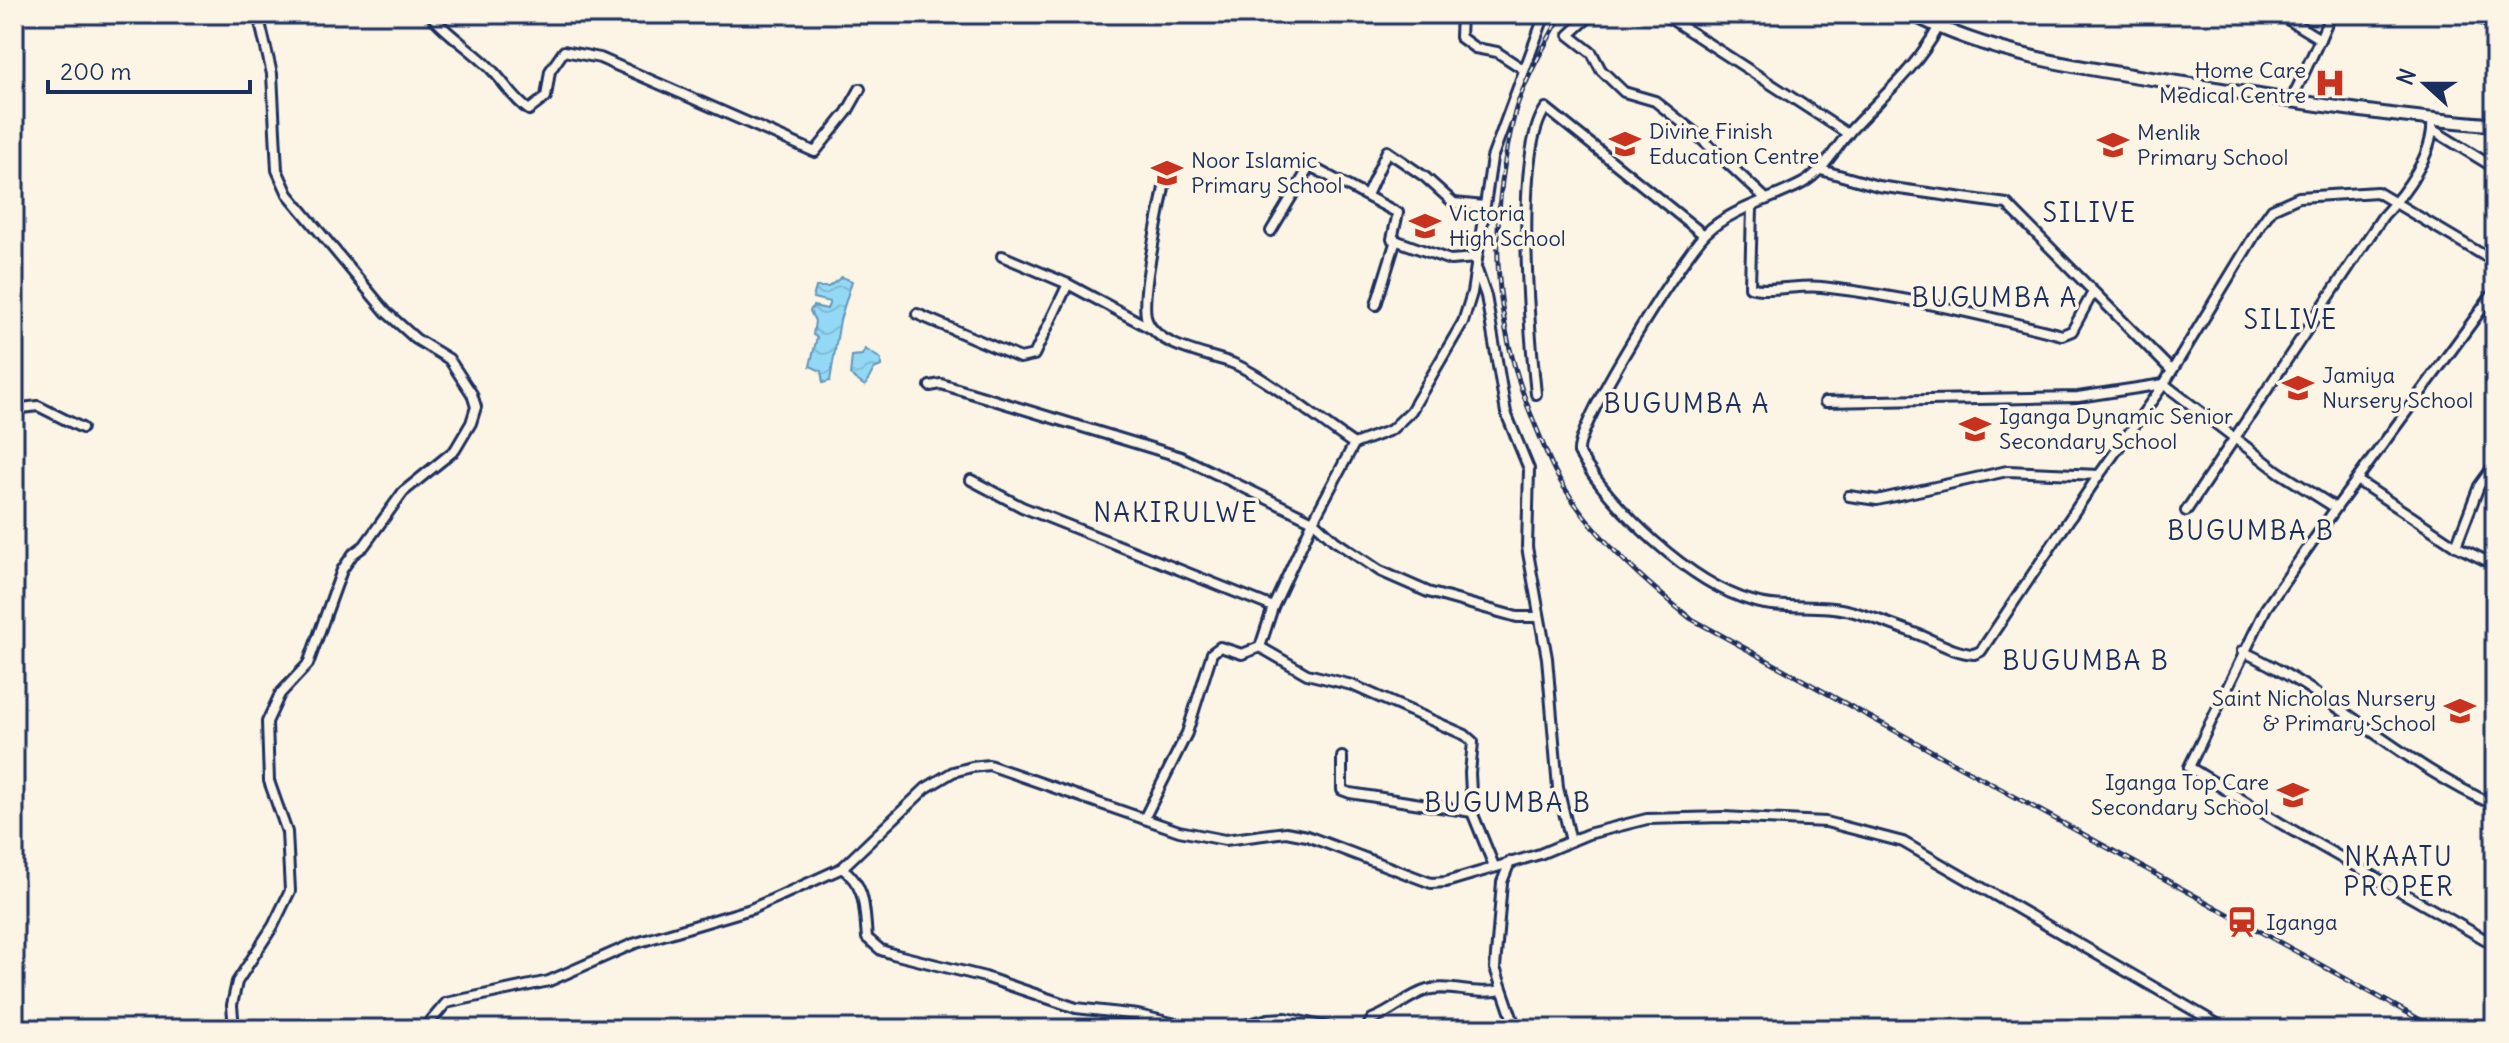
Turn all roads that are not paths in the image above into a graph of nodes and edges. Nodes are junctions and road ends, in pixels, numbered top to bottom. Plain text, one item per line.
1 (258, 14) edge
2 (430, 14) edge
3 (1461, 14) edge
4 (1545, 14) edge
5 (1592, 14) edge
6 (1663, 14) edge
7 (1912, 14) edge
8 (2279, 14) edge
9 (2331, 14) edge
10 (2475, 15) edge
11 (2495, 26) edge
12 (1938, 28) junction
13 (2320, 39) junction
14 (1523, 69) junction
15 (860, 89) dead end
16 (2291, 101) junction
17 (2433, 125) junction
18 (2495, 125) edge
19 (1848, 134) junction
20 (2495, 168) edge
21 (1821, 170) junction
22 (1164, 187) dead end
23 (1367, 195) junction
24 (1765, 198) junction
25 (2397, 202) junction
26 (1484, 206) junction
27 (1752, 207) junction
28 (1271, 231) dead end
29 (1704, 235) junction
30 (1396, 240) junction
31 (1002, 256) dead end
32 (1477, 258) junction
33 (2495, 262) edge
34 (1476, 268) junction
35 (1068, 284) junction
36 (2495, 291) edge
37 (2092, 294) junction
38 (1376, 305) dead end
39 (917, 314) dead end
40 (1152, 329) junction
41 (2170, 369) junction
42 (2164, 384) junction
43 (930, 386) dead end
44 (1536, 394) dead end
45 (1825, 402) dead end
46 (14, 409) edge
47 (82, 428) dead end
48 (2235, 440) junction
49 (1354, 444) junction
50 (2495, 464) edge
51 (2099, 475) junction
52 (971, 480) dead end
53 (2358, 481) junction
54 (1849, 496) dead end
55 (2336, 508) junction
56 (2186, 511) dead end
57 (1313, 521) junction
58 (2456, 546) junction
59 (2495, 565) edge
60 (1273, 607) junction
61 (1539, 617) junction
62 (1260, 647) junction
63 (2242, 651) junction
64 (1342, 757) dead end
65 (2495, 805) edge
66 (1472, 812) junction
67 (1144, 819) junction
68 (1571, 841) junction
69 (1510, 862) junction
70 (1494, 866) junction
71 (842, 868) junction
72 (2495, 945) edge
73 (1502, 990) junction
74 (234, 1029) edge
75 (424, 1029) edge
76 (1197, 1029) edge
77 (1230, 1029) edge
78 (1335, 1029) edge
79 (1366, 1029) edge
80 (1516, 1029) edge
81 (2226, 1029) edge

1 - 74 street
2 - 15 street
3 - 14 street
4 - 14 street
5 - 24 street
6 - 19 street
7 - 12 main road
8 - 13 street
9 - 13 street
10 - 11 street
12 - 16 main road
12 - 19 street
13 - 16 street
14 - 26 street
16 - 17 main road
17 - 18 main road
17 - 20 street
17 - 25 street
19 - 21 street
21 - 24 street
21 - 37 street
22 - 40 street
23 - 26 street
23 - 28 street
23 - 30 street
24 - 27 street
25 - 33 street
25 - 41 street
25 - 48 street
26 - 32 street
27 - 29 street
27 - 37 street
29 - 44 street
29 - 51 street
30 - 32 street
30 - 38 street
31 - 35 street
32 - 34 street
34 - 49 street
34 - 61 street
35 - 39 street
35 - 40 street
36 - 53 street
37 - 41 street
40 - 49 street
41 - 42 street
42 - 45 street
42 - 48 street
42 - 51 street
43 - 57 street
46 - 47 street
48 - 55 street
48 - 56 street
49 - 57 street
50 - 58 street
51 - 54 street
52 - 60 street
53 - 55 street
53 - 58 street
55 - 63 street
57 - 60 street
57 - 61 street
58 - 59 street
60 - 62 street
61 - 68 street
62 - 66 street
62 - 67 street
63 - 65 street
63 - 72 street
64 - 66 street
66 - 70 street
67 - 70 street
67 - 71 street
68 - 69 street
68 - 81 street
69 - 70 street
69 - 73 street
71 - 75 street
71 - 76 street
73 - 79 street
73 - 80 street
77 - 78 street

